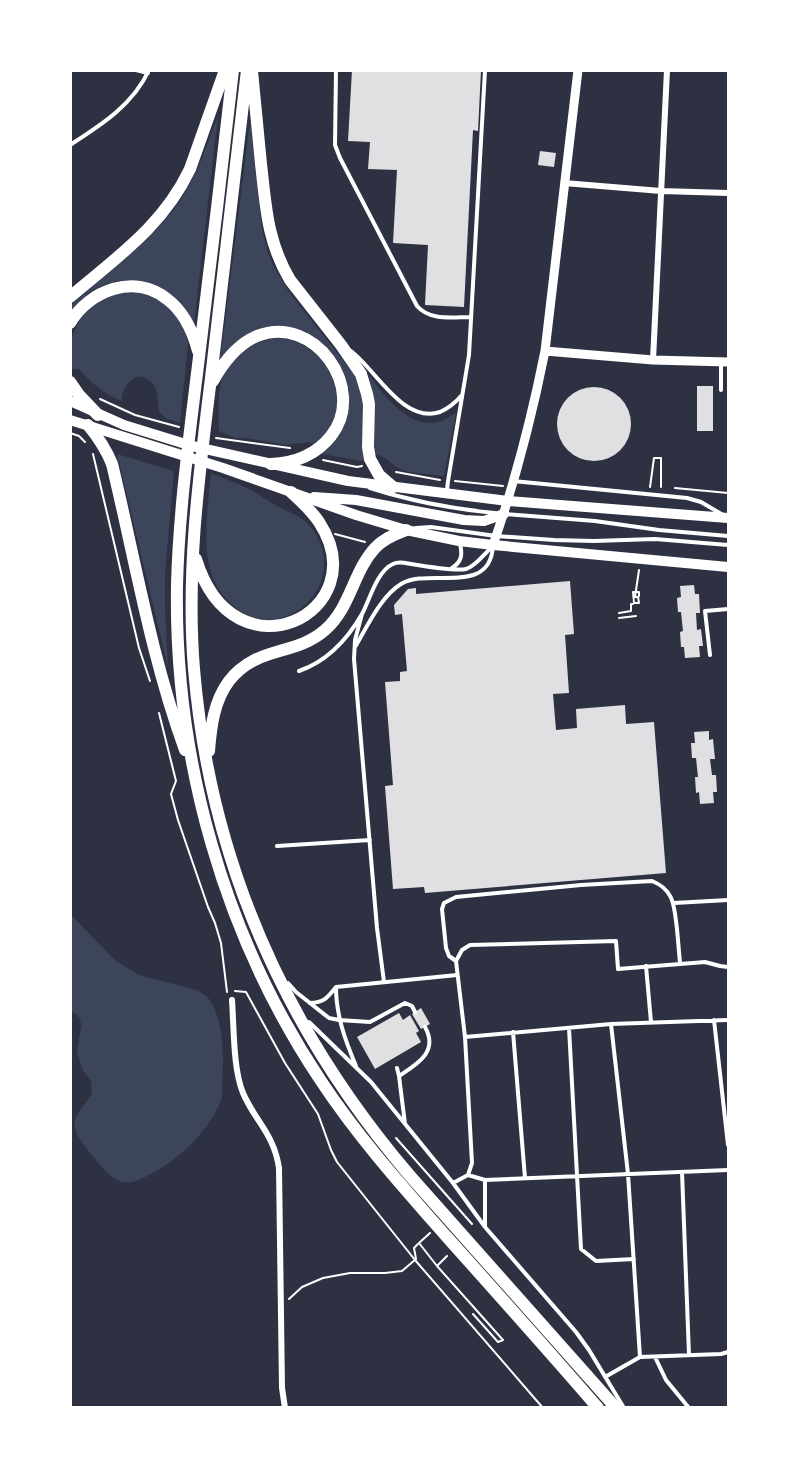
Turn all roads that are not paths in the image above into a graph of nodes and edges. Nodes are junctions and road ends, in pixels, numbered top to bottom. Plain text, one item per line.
1 (136, 70) edge
2 (225, 70) edge
3 (233, 70) edge
4 (247, 70) edge
5 (252, 70) edge
6 (336, 70) edge
7 (485, 70) edge
8 (578, 70) edge
9 (667, 70) edge
10 (148, 72) edge
11 (70, 146) edge
12 (564, 183) junction
13 (661, 191) junction
14 (729, 193) edge
15 (70, 297) edge
16 (471, 317) junction
17 (70, 323) edge
18 (341, 345) junction
19 (545, 351) junction
20 (200, 355) junction
21 (653, 360) junction
22 (725, 362) edge
23 (70, 382) edge
24 (209, 390) junction
25 (721, 390) dead end
26 (462, 394) junction
27 (70, 401) edge
28 (99, 415) junction
29 (70, 420) edge
30 (88, 425) junction
31 (271, 464) junction
32 (348, 481) junction
33 (513, 484) junction
34 (393, 487) junction
35 (291, 492) junction
36 (447, 494) junction
37 (305, 497) junction
38 (508, 501) junction
39 (504, 514) junction
40 (729, 518) edge
41 (406, 530) junction
42 (729, 536) edge
43 (495, 540) junction
44 (459, 541) junction
45 (729, 545) edge
46 (193, 551) junction
47 (729, 567) edge
48 (452, 568) junction
49 (729, 609) edge
50 (362, 614) junction
51 (355, 648) junction
52 (710, 655) dead end
53 (299, 671) dead end
54 (208, 767) junction
55 (195, 777) junction
56 (370, 840) junction
57 (277, 846) dead end
58 (729, 900) edge
59 (674, 903) junction
60 (456, 961) junction
61 (680, 963) junction
62 (646, 966) junction
63 (729, 967) edge
64 (273, 968) junction
65 (458, 975) junction
66 (384, 982) junction
67 (336, 987) junction
68 (232, 1000) dead end
69 (310, 1004) junction
70 (291, 1005) junction
71 (416, 1012) dead end
72 (339, 1020) junction
73 (714, 1020) junction
74 (729, 1020) edge
75 (651, 1022) junction
76 (611, 1024) junction
77 (425, 1027) dead end
78 (569, 1028) junction
79 (513, 1032) junction
80 (465, 1036) junction
81 (397, 1068) dead end
82 (358, 1069) junction
83 (399, 1076) junction
84 (405, 1124) junction
85 (729, 1145) edge
86 (729, 1170) edge
87 (682, 1172) junction
88 (628, 1174) junction
89 (468, 1175) junction
90 (577, 1176) junction
91 (525, 1178) junction
92 (485, 1180) junction
93 (453, 1183) junction
94 (485, 1227) junction
95 (634, 1259) junction
96 (729, 1352) edge
97 (689, 1355) junction
98 (640, 1357) junction
99 (655, 1357) junction
100 (605, 1377) junction
101 (285, 1407) edge
102 (598, 1407) edge
103 (616, 1407) edge
104 (624, 1407) edge
105 (689, 1407) edge

1 - 10 lane
2 - 15 highway
3 - 20 highway
4 - 24 highway
5 - 18 highway
6 - 16 lane
7 - 16 lane
8 - 12 street
9 - 13 street
10 - 11 lane
12 - 13 street
12 - 19 street
13 - 14 street
13 - 21 street
16 - 26 lane
17 - 20 highway
18 - 26 lane
18 - 34 highway
19 - 21 street
19 - 33 street
20 - 55 highway
21 - 22 street
22 - 25 lane
23 - 28 highway
24 - 31 highway
24 - 46 highway
26 - 36 lane
27 - 28 main road
28 - 31 main road
29 - 30 main road
30 - 35 main road
30 - 55 highway
31 - 32 main road
32 - 34 main road
32 - 39 lane
33 - 38 street
33 - 40 lane
34 - 36 main road
35 - 37 main road
35 - 46 highway
36 - 38 main road
37 - 39 main road
37 - 41 main road
38 - 39 street
38 - 40 main road
39 - 42 lane
39 - 43 street
41 - 43 lane
41 - 44 main road
41 - 54 highway
43 - 44 main road
43 - 45 lane
43 - 47 main road
43 - 48 lane
43 - 51 lane
44 - 48 lane
46 - 54 highway
48 - 50 lane
49 - 52 lane
50 - 51 lane
50 - 53 lane
51 - 56 lane
54 - 64 highway
55 - 102 highway
56 - 57 lane
56 - 66 lane
58 - 59 lane
59 - 60 lane
59 - 61 lane
60 - 62 lane
60 - 65 lane
61 - 62 lane
61 - 63 lane
62 - 75 lane
64 - 69 lane
64 - 70 highway
65 - 66 lane
65 - 80 lane
66 - 67 lane
67 - 69 lane
67 - 72 lane
68 - 101 street
69 - 72 lane
70 - 82 lane
70 - 103 highway
71 - 72 lane
72 - 82 lane
73 - 74 lane
73 - 75 lane
73 - 85 lane
75 - 76 lane
76 - 78 lane
76 - 88 lane
77 - 83 lane
78 - 79 lane
78 - 90 lane
79 - 80 lane
79 - 91 lane
80 - 89 lane
81 - 83 lane
82 - 84 lane
83 - 84 lane
84 - 93 lane
86 - 87 lane
87 - 88 lane
87 - 97 lane
88 - 90 lane
88 - 95 lane
89 - 92 lane
89 - 93 lane
90 - 91 lane
90 - 95 lane
91 - 92 lane
92 - 94 lane
93 - 94 lane
94 - 100 lane
95 - 98 lane
96 - 97 lane
97 - 99 lane
98 - 99 lane
98 - 100 lane
99 - 105 lane
100 - 104 lane

